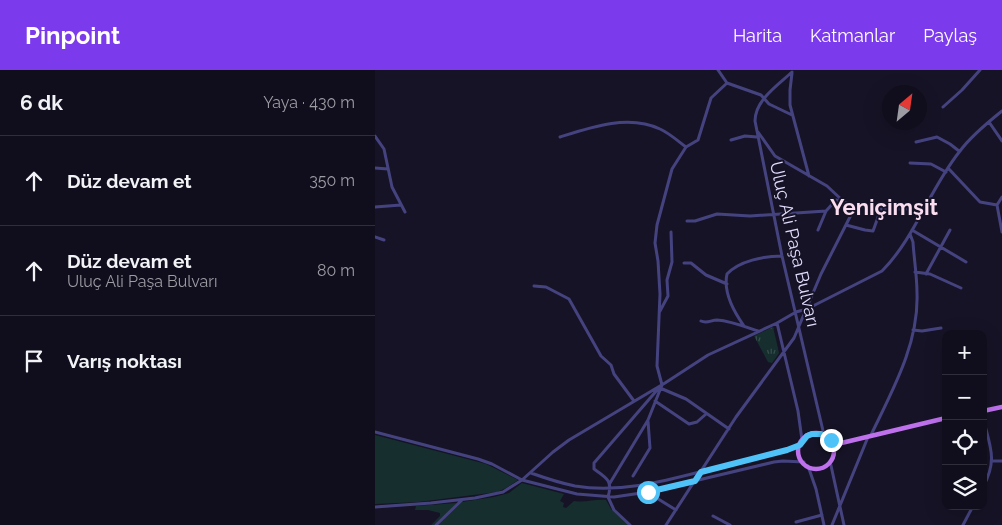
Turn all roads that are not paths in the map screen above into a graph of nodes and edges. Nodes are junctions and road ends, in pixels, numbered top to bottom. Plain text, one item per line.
1 (717, 70) edge
2 (980, 70) edge
3 (792, 71) edge
4 (727, 83) junction
5 (764, 98) junction
6 (943, 107) dead end
7 (1002, 111) edge
8 (792, 115) junction
9 (989, 122) junction
10 (756, 129) junction
11 (375, 136) edge
12 (560, 137) dead end
13 (757, 137) junction
14 (731, 140) dead end
15 (1002, 141) edge
16 (916, 142) dead end
17 (686, 146) junction
18 (959, 151) junction
19 (910, 163) dead end
20 (375, 168) edge
21 (948, 168) junction
22 (388, 169) junction
23 (946, 172) junction
24 (809, 176) junction
25 (1002, 197) edge
26 (845, 203) junction
27 (401, 205) junction
28 (857, 205) junction
29 (997, 205) junction
30 (925, 206) junction
31 (375, 207) edge
32 (881, 209) junction
33 (826, 211) junction
34 (405, 212) dead end
35 (773, 213) junction
36 (687, 221) dead end
37 (846, 225) junction
38 (817, 230) dead end
39 (912, 230) junction
40 (950, 230) dead end
41 (671, 232) dead end
42 (1002, 232) edge
43 (910, 234) junction
44 (375, 237) edge
45 (384, 240) dead end
46 (940, 247) junction
47 (782, 256) junction
48 (966, 262) dead end
49 (684, 263) dead end
50 (915, 272) junction
51 (926, 274) junction
52 (727, 284) junction
53 (534, 286) dead end
54 (961, 288) dead end
55 (807, 309) junction
56 (659, 312) junction
57 (796, 312) junction
58 (701, 321) dead end
59 (777, 323) junction
60 (744, 326) junction
61 (799, 327) junction
62 (941, 328) dead end
63 (913, 330) junction
64 (759, 331) junction
65 (784, 352) junction
66 (661, 386) junction
67 (634, 401) junction
68 (655, 401) junction
69 (1002, 407) edge
70 (987, 410) edge
71 (706, 414) junction
72 (942, 419) edge
73 (648, 420) junction
74 (984, 420) edge
75 (729, 429) junction
76 (375, 432) edge
77 (824, 435) junction
78 (869, 436) junction
79 (801, 442) junction
80 (833, 445) junction
81 (830, 461) junction
82 (993, 461) junction
83 (1002, 461) edge
84 (804, 462) junction
85 (808, 466) junction
86 (530, 472) junction
87 (701, 472) junction
88 (633, 476) dead end
89 (987, 479) edge
90 (521, 480) junction
91 (695, 481) junction
92 (609, 483) junction
93 (611, 488) junction
94 (608, 497) junction
95 (655, 497) dead end
96 (463, 499) junction
97 (375, 507) edge
98 (840, 507) junction
99 (676, 510) junction
100 (971, 510) edge
101 (822, 515) junction
102 (713, 516) dead end
103 (796, 522) dead end
104 (436, 525) edge
105 (630, 525) edge
106 (666, 525) edge
107 (730, 525) edge
108 (824, 525) edge
109 (832, 525) edge
110 (844, 525) edge
111 (963, 525) edge

1 - 4 street
2 - 6 street
3 - 5 street, Uluç Ali Paşa Bulvarı
3 - 8 street
4 - 5 street
4 - 17 street
5 - 8 street
5 - 10 street, Uluç Ali Paşa Bulvarı
7 - 9 street
8 - 24 street
9 - 15 street
9 - 18 street
10 - 13 street, Uluç Ali Paşa Bulvarı
10 - 24 street
11 - 22 street
12 - 17 street
13 - 14 street
13 - 35 street, Uluç Ali Paşa Bulvarı
16 - 18 street
17 - 56 street
18 - 21 street
19 - 23 street
20 - 22 street
21 - 23 street
21 - 29 street
22 - 27 street
23 - 30 street
24 - 26 street
25 - 29 street
26 - 28 street
26 - 33 street
27 - 31 street
27 - 34 street
28 - 32 street
28 - 37 street
29 - 42 street
30 - 32 street
30 - 39 street
32 - 37 street
33 - 35 street
33 - 38 street
35 - 36 street
35 - 47 street, Uluç Ali Paşa Bulvarı
37 - 55 street
39 - 43 street
39 - 46 street
40 - 46 street
41 - 56 street
43 - 50 street
43 - 55 street
44 - 45 street
46 - 48 street
46 - 51 street
47 - 52 street
47 - 57 street, Uluç Ali Paşa Bulvarı
49 - 52 street
50 - 51 street
50 - 63 street
51 - 54 street
52 - 60 street
53 - 67 street
55 - 57 street
55 - 61 street
56 - 66 street
57 - 59 street
57 - 61 street, Uluç Ali Paşa Bulvarı
58 - 60 street
59 - 64 street
59 - 65 street, Uluç Ali Paşa Bulvarı
60 - 64 street
61 - 65 street
61 - 77 street, Uluç Ali Paşa Bulvarı
62 - 63 street
63 - 78 street
64 - 66 street
65 - 75 street
65 - 79 street, Uluç Ali Paşa Bulvarı
66 - 67 street
66 - 68 street
66 - 71 street
66 - 92 street
67 - 86 street
68 - 71 street
68 - 73 street
69 - 70 main road
71 - 75 street
72 - 78 main road
73 - 88 street
73 - 92 street
74 - 82 street
75 - 87 street
76 - 90 street
77 - 79 main road
77 - 80 main road, Uluç Ali Paşa Bulvarı
78 - 80 main road
78 - 98 street
79 - 84 main road, Uluç Ali Paşa Bulvarı
79 - 87 street
80 - 81 main road
81 - 85 main road
81 - 98 street
82 - 83 street
82 - 89 street
84 - 85 main road
84 - 91 street
85 - 101 street
86 - 90 street
86 - 93 street
87 - 91 street
87 - 93 street
90 - 94 street
90 - 96 street
91 - 94 street
91 - 99 street
92 - 93 street
93 - 94 street
94 - 105 street
95 - 99 street
96 - 97 street
96 - 104 street
98 - 109 street
98 - 110 street
99 - 106 street
100 - 111 street
101 - 103 street
101 - 108 street
102 - 107 street

